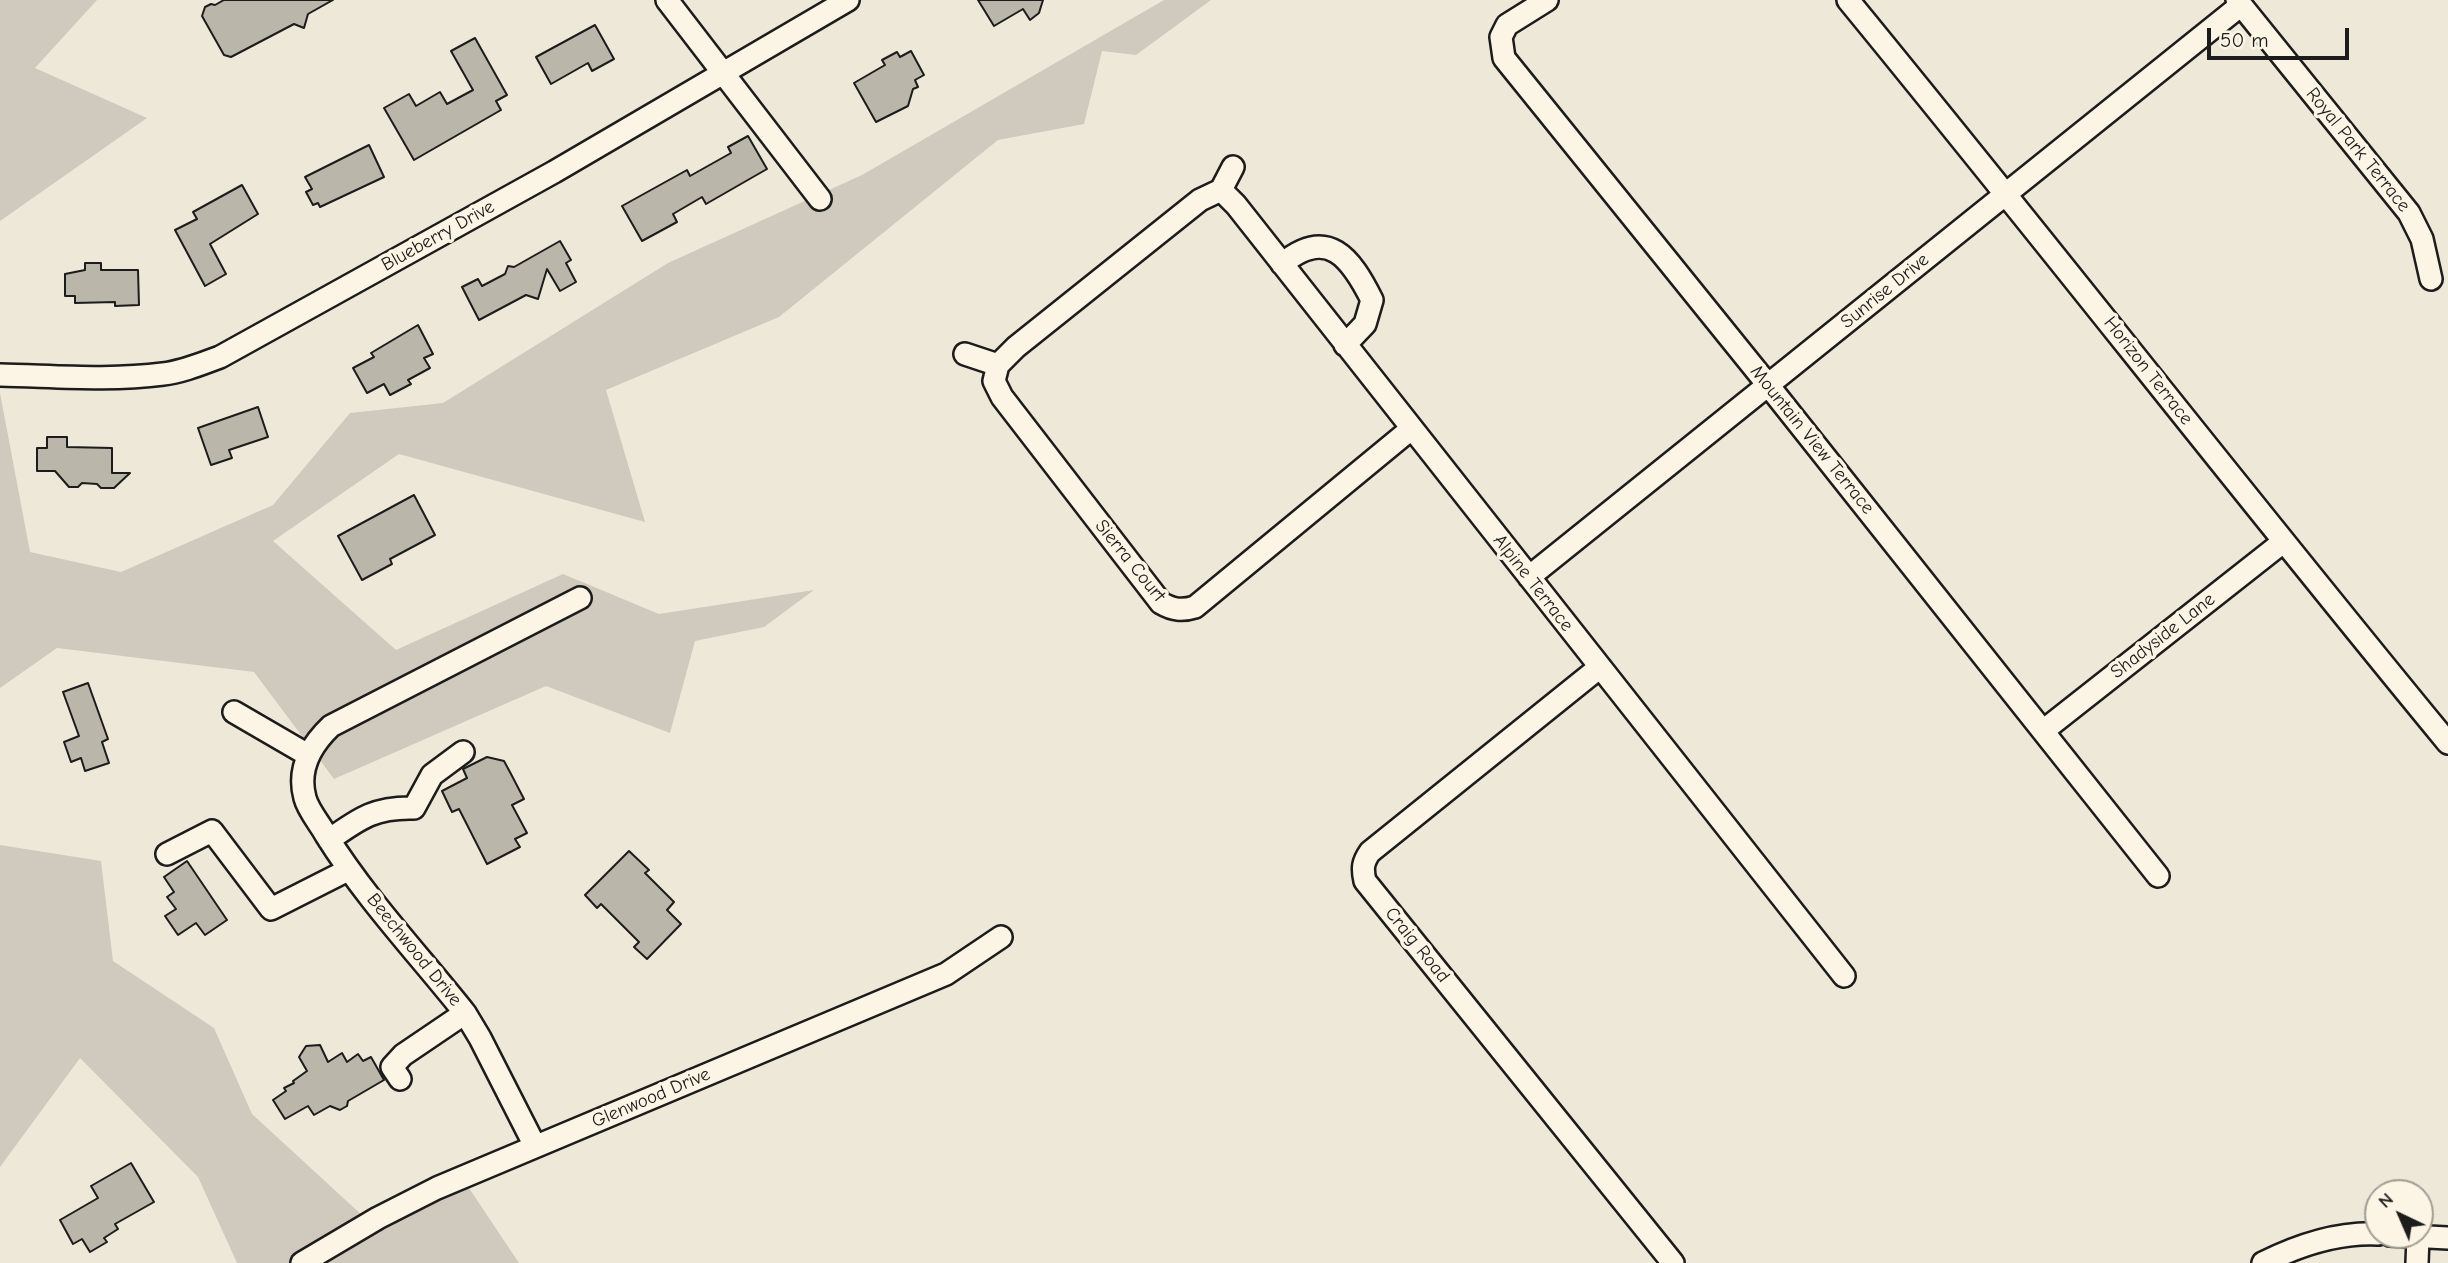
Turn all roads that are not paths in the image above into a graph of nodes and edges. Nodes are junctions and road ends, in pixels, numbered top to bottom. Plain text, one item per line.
1 (667, 0) edge
2 (848, 0) edge
3 (1848, 0) edge
4 (2239, 3) edge
5 (1541, 5) edge
6 (724, 72) junction
7 (1233, 167) dead end
8 (1221, 190) junction
9 (2007, 193) junction
10 (820, 199) dead end
11 (1282, 264) junction
12 (2431, 279) dead end
13 (1345, 345) junction
14 (965, 354) dead end
15 (998, 365) junction
16 (0, 375) edge
17 (1768, 385) junction
18 (1411, 429) junction
19 (2283, 542) junction
20 (1529, 577) junction
21 (580, 598) dead end
22 (1600, 667) junction
23 (234, 712) dead end
24 (2043, 731) junction
25 (2448, 743) edge
26 (463, 752) dead end
27 (308, 755) junction
28 (329, 839) junction
29 (167, 855) dead end
30 (348, 870) junction
31 (2158, 876) dead end
32 (1000, 937) dead end
33 (1844, 976) dead end
34 (465, 1013) junction
35 (400, 1079) dead end
36 (535, 1146) junction
37 (2364, 1235) edge
38 (302, 1263) edge
39 (1673, 1263) edge
40 (2263, 1263) edge

1 - 6 street
2 - 6 street, Blueberry Drive
3 - 9 street, Horizon Terrace
4 - 9 street, Sunrise Drive
4 - 12 street, Royal Park Terrace
5 - 17 street, Mountain View Terrace
6 - 10 street
6 - 16 street, Blueberry Drive
7 - 8 street
8 - 11 street, Alpine Terrace
8 - 15 street
9 - 17 street, Sunrise Drive
9 - 19 street, Horizon Terrace
11 - 13 street, Alpine Terrace
11 - 13 street
13 - 18 street, Alpine Terrace
14 - 15 street
15 - 18 street, Sierra Court
17 - 20 street, Sunrise Drive
17 - 24 street, Mountain View Terrace
18 - 20 street, Alpine Terrace
19 - 24 street, Shadyside Lane
19 - 25 street, Horizon Terrace
20 - 22 street, Alpine Terrace
21 - 27 street
22 - 33 street, Alpine Terrace
22 - 39 street, Craig Road
23 - 27 street
24 - 31 street, Mountain View Terrace
26 - 28 street
27 - 28 street, Beechwood Drive
28 - 30 street, Beechwood Drive
29 - 30 street
30 - 34 street, Beechwood Drive
32 - 36 street, Glenwood Drive
34 - 35 street
34 - 36 street, Beechwood Drive
36 - 38 street, Glenwood Drive
37 - 40 street

